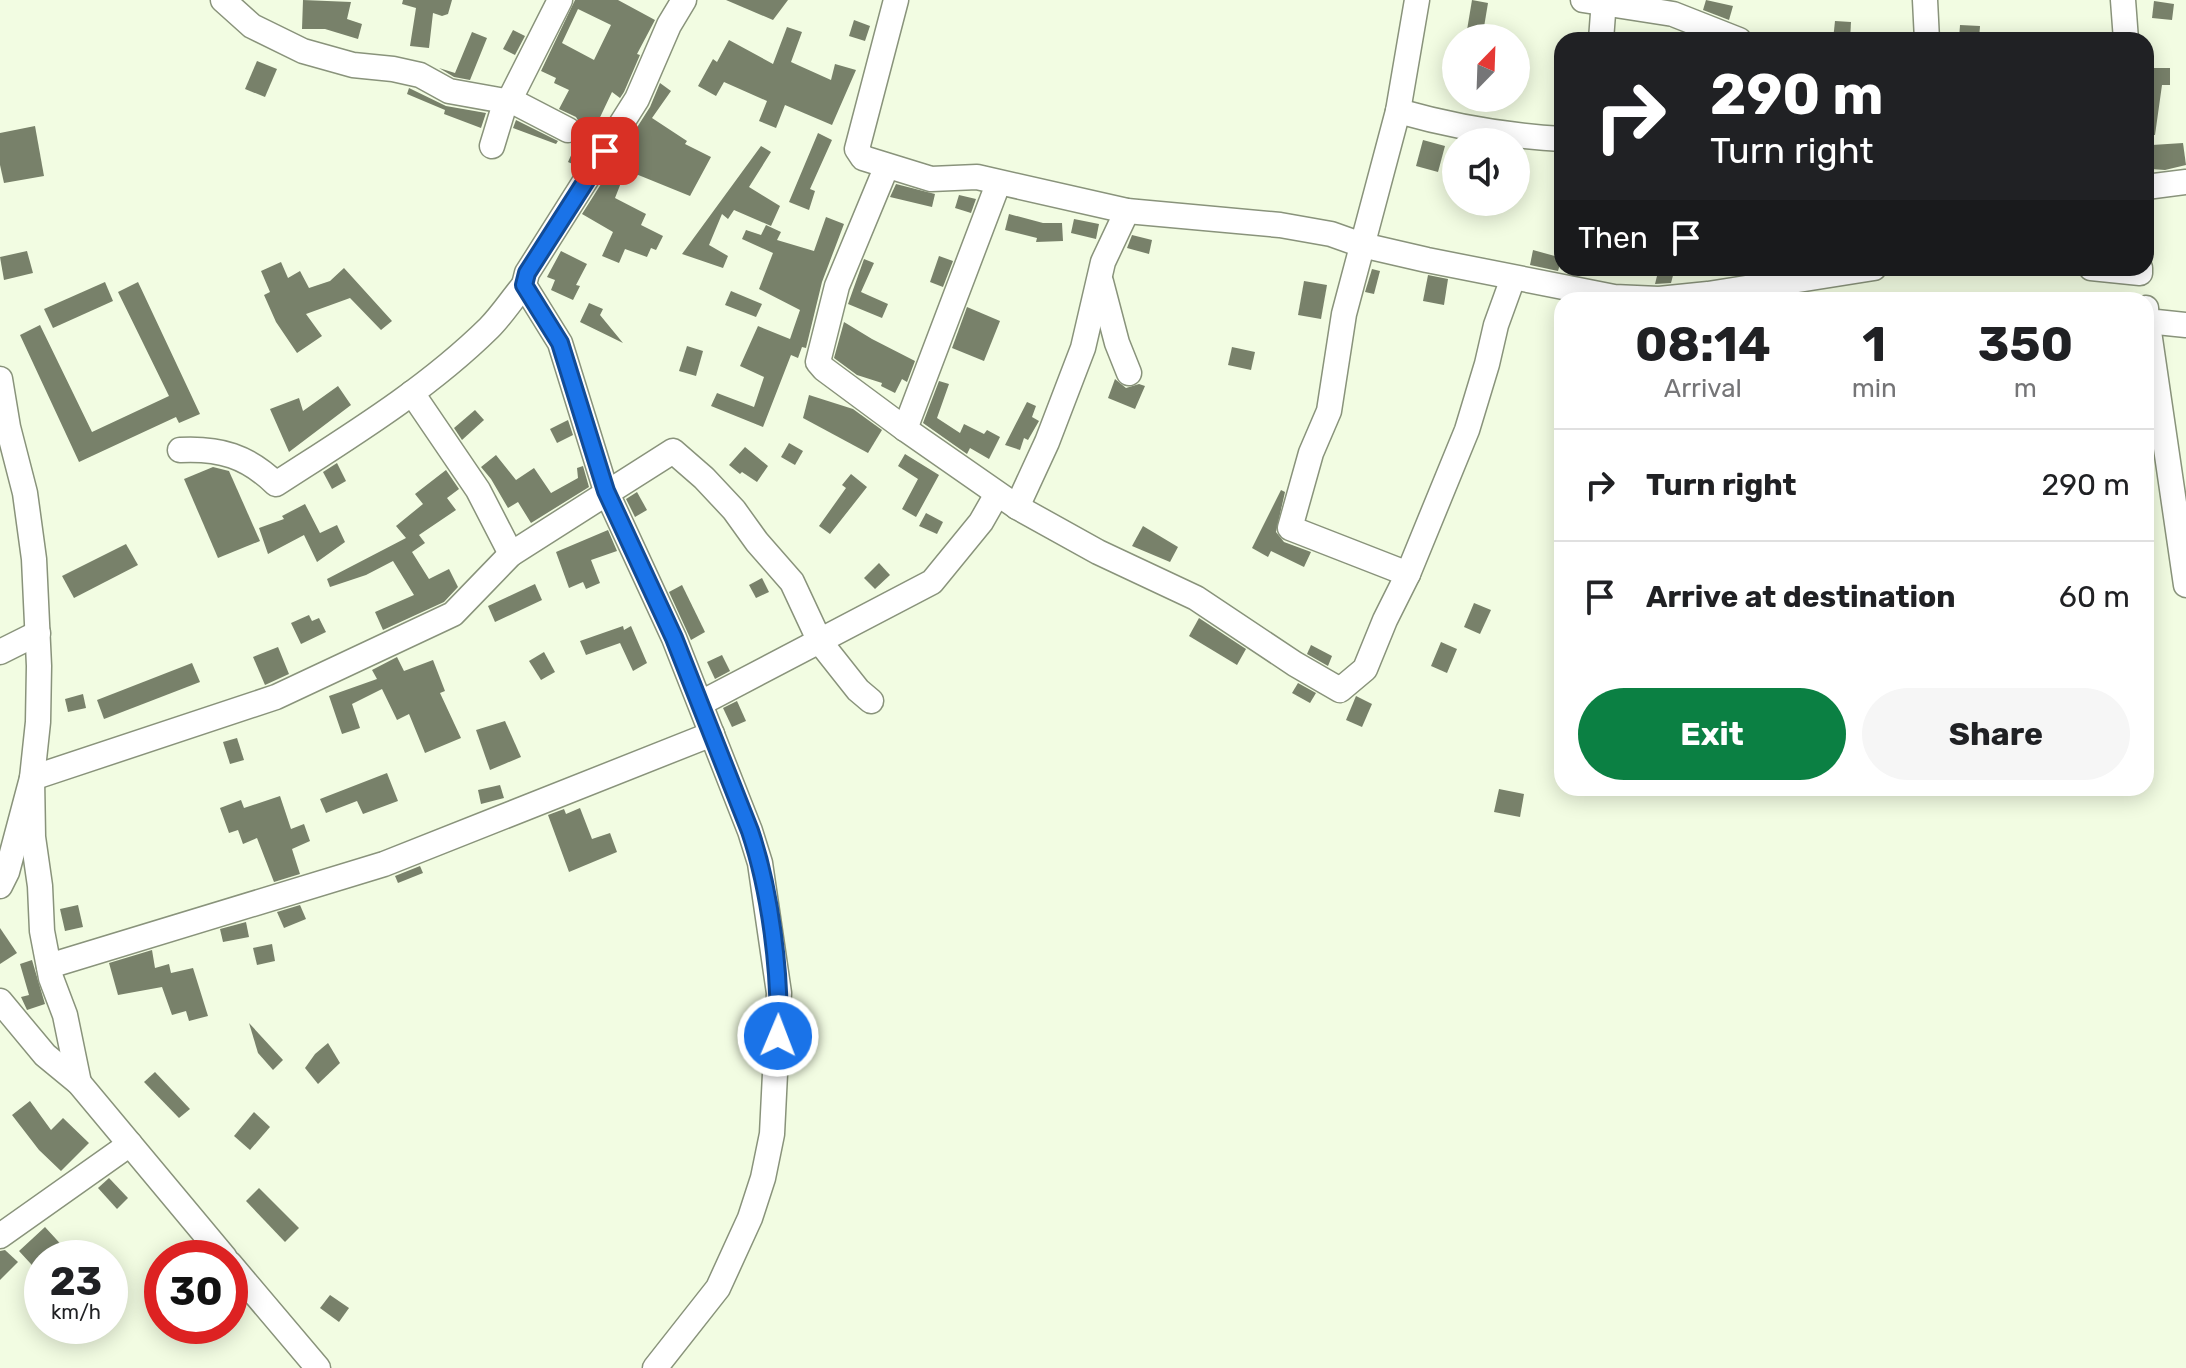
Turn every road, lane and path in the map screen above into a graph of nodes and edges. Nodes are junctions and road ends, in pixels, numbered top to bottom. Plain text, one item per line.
1 (223, 0) edge
2 (560, 0) edge
3 (684, 0) edge
4 (896, 0) edge
5 (1417, 0) edge
6 (1925, 0) edge
7 (2123, 0) edge
8 (1597, 1) edge
9 (1600, 32) edge
10 (1719, 32) edge
11 (1927, 32) edge
12 (2125, 32) edge
13 (506, 100) junction
14 (1398, 111) junction
15 (568, 130) dead end
16 (1554, 138) edge
17 (492, 146) dead end
18 (886, 168) junction
19 (2186, 182) edge
20 (998, 184) junction
21 (2154, 186) edge
22 (1127, 211) junction
23 (1362, 245) junction
24 (1100, 276) junction
25 (1800, 276) edge
26 (1513, 278) junction
27 (1567, 278) edge
28 (524, 285) junction
29 (1602, 292) edge
30 (1702, 292) edge
31 (2154, 311) edge
32 (2186, 325) edge
33 (2154, 363) edge
34 (1129, 373) dead end
35 (0, 379) edge
36 (412, 393) junction
37 (905, 429) junction
38 (180, 450) dead end
39 (606, 491) junction
40 (1007, 500) junction
41 (511, 554) junction
42 (1408, 574) junction
43 (2186, 585) edge
44 (38, 633) junction
45 (820, 642) junction
46 (0, 652) edge
47 (871, 701) dead end
48 (701, 703) junction
49 (712, 734) junction
50 (32, 778) junction
51 (0, 886) edge
52 (49, 966) junction
53 (0, 1001) edge
54 (79, 1083) junction
55 (130, 1144) junction
56 (0, 1236) edge
57 (210, 1240) edge
58 (248, 1285) edge
59 (318, 1368) edge
60 (655, 1368) edge

1 - 13 street
2 - 13 street
3 - 28 street
4 - 18 street
5 - 14 street
6 - 11 street
7 - 12 street
8 - 9 street
8 - 10 street
13 - 15 street
13 - 17 street
14 - 16 street
14 - 23 street
18 - 20 street
18 - 37 street
19 - 21 street
20 - 22 street
20 - 37 street
22 - 23 street
22 - 24 street
23 - 26 street
23 - 42 street
24 - 34 street
24 - 40 street
25 - 30 street
26 - 27 street
26 - 42 street
27 - 29 street
28 - 36 street
28 - 39 street
31 - 32 street
33 - 43 street
35 - 44 street
36 - 38 street
36 - 41 street
37 - 40 street
39 - 41 street
39 - 45 street
39 - 48 street
40 - 42 street
40 - 45 street
41 - 50 street
44 - 46 street
44 - 50 street
45 - 47 street
45 - 48 street
48 - 49 street
49 - 52 street
49 - 60 street
50 - 51 street
50 - 52 street
52 - 54 street
53 - 54 street
54 - 55 street
55 - 56 street
55 - 57 street
58 - 59 street

